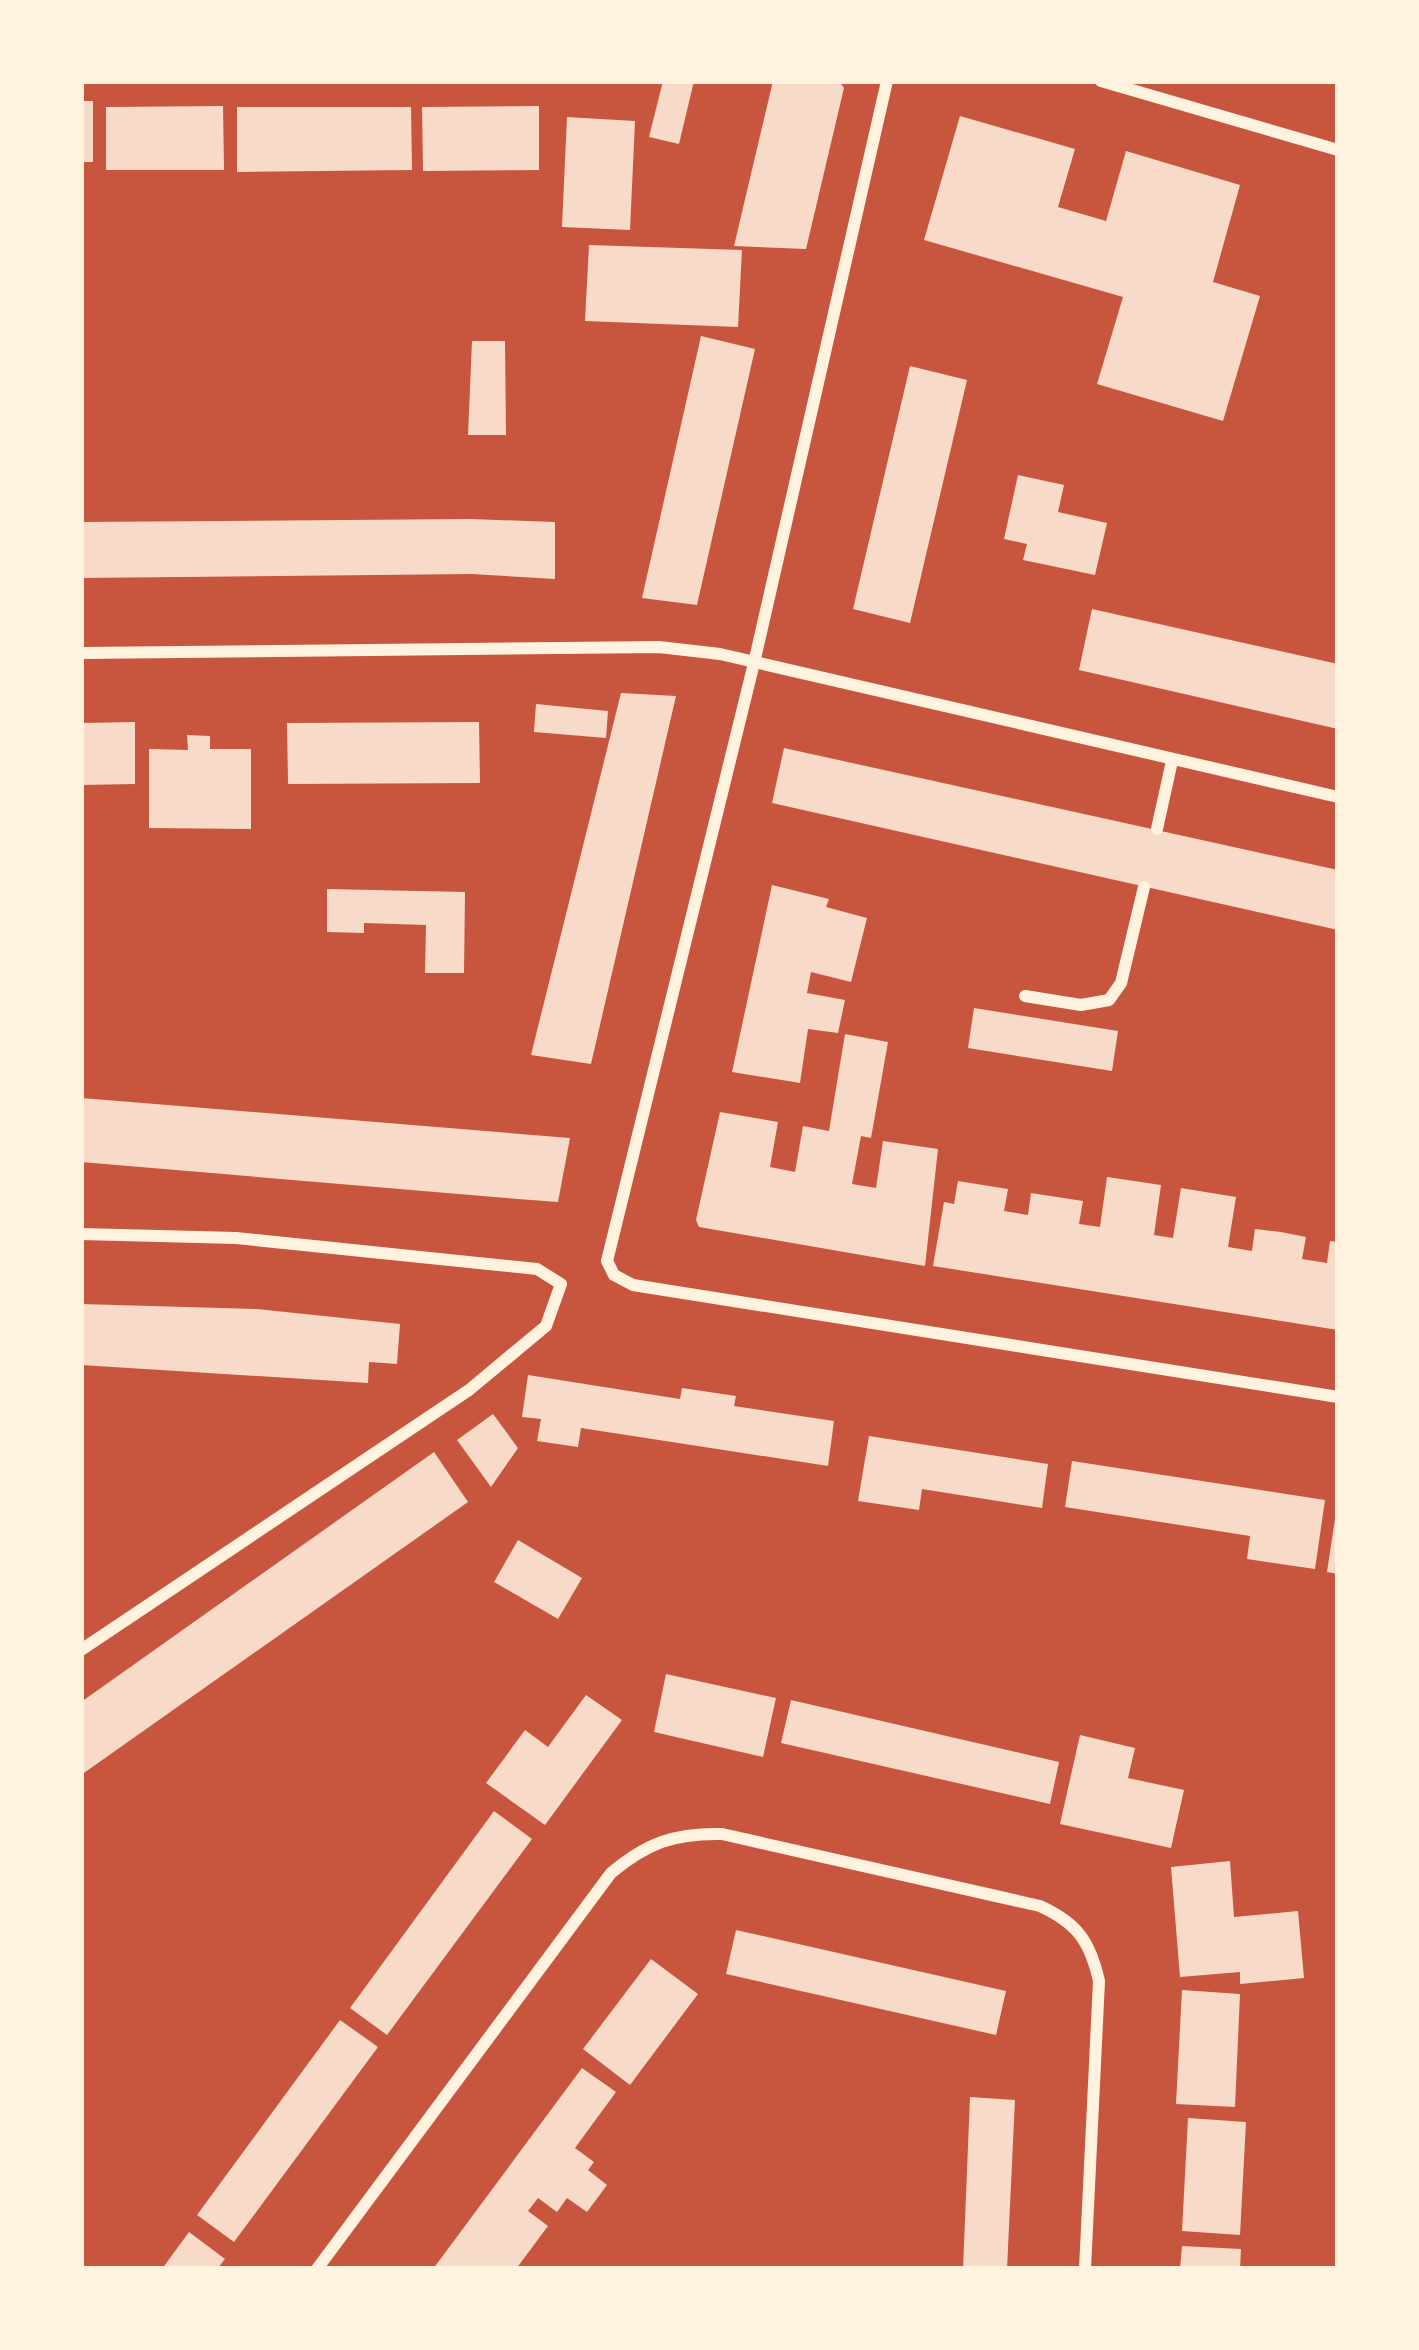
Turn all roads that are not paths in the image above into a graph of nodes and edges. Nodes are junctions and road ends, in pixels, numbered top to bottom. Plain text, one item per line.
1 (887, 81) edge
2 (1101, 81) edge
3 (1338, 150) edge
4 (81, 652) edge
5 (754, 663) junction
6 (1172, 761) junction
7 (1338, 797) edge
8 (1157, 829) dead end
9 (1144, 887) dead end
10 (1025, 997) dead end
11 (81, 1234) edge
12 (1338, 1397) edge
13 (81, 1649) edge
14 (317, 2269) edge
15 (1085, 2269) edge

1 - 5 street
2 - 3 street
4 - 5 street
5 - 6 street
5 - 12 street
6 - 7 street
6 - 8 street
9 - 10 street
11 - 13 street
14 - 15 street

